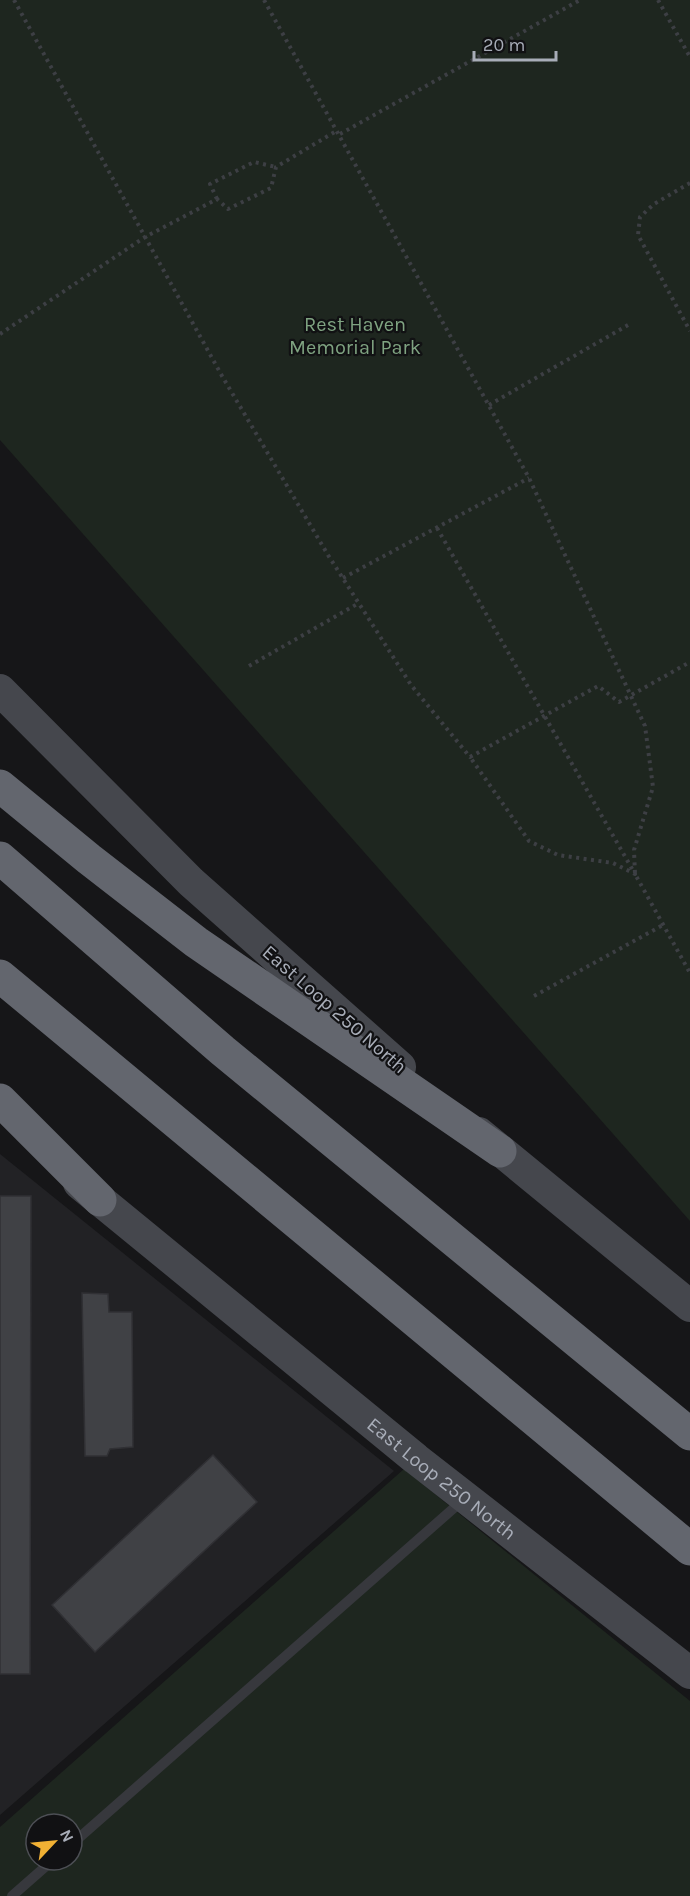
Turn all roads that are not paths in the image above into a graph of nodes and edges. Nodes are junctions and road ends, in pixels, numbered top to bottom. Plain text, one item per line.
1 (0, 690) edge
2 (0, 786) edge
3 (0, 858) edge
4 (0, 976) edge
5 (0, 1100) edge
6 (0, 1122) edge
7 (500, 1151) junction
8 (100, 1200) junction
9 (690, 1306) edge
10 (690, 1434) edge
11 (466, 1498) junction
12 (690, 1549) edge
13 (690, 1673) edge
14 (84, 1833) edge
15 (39, 1872) edge
16 (12, 1896) edge

1 - 7 main road, East Loop 250 North
2 - 7 highway
3 - 10 highway
4 - 12 highway
5 - 8 highway
6 - 8 main road, East Loop 250 North
7 - 9 main road, East Loop 250 North
8 - 11 main road, East Loop 250 North
11 - 13 main road, East Loop 250 North
11 - 14 lane
15 - 16 lane

